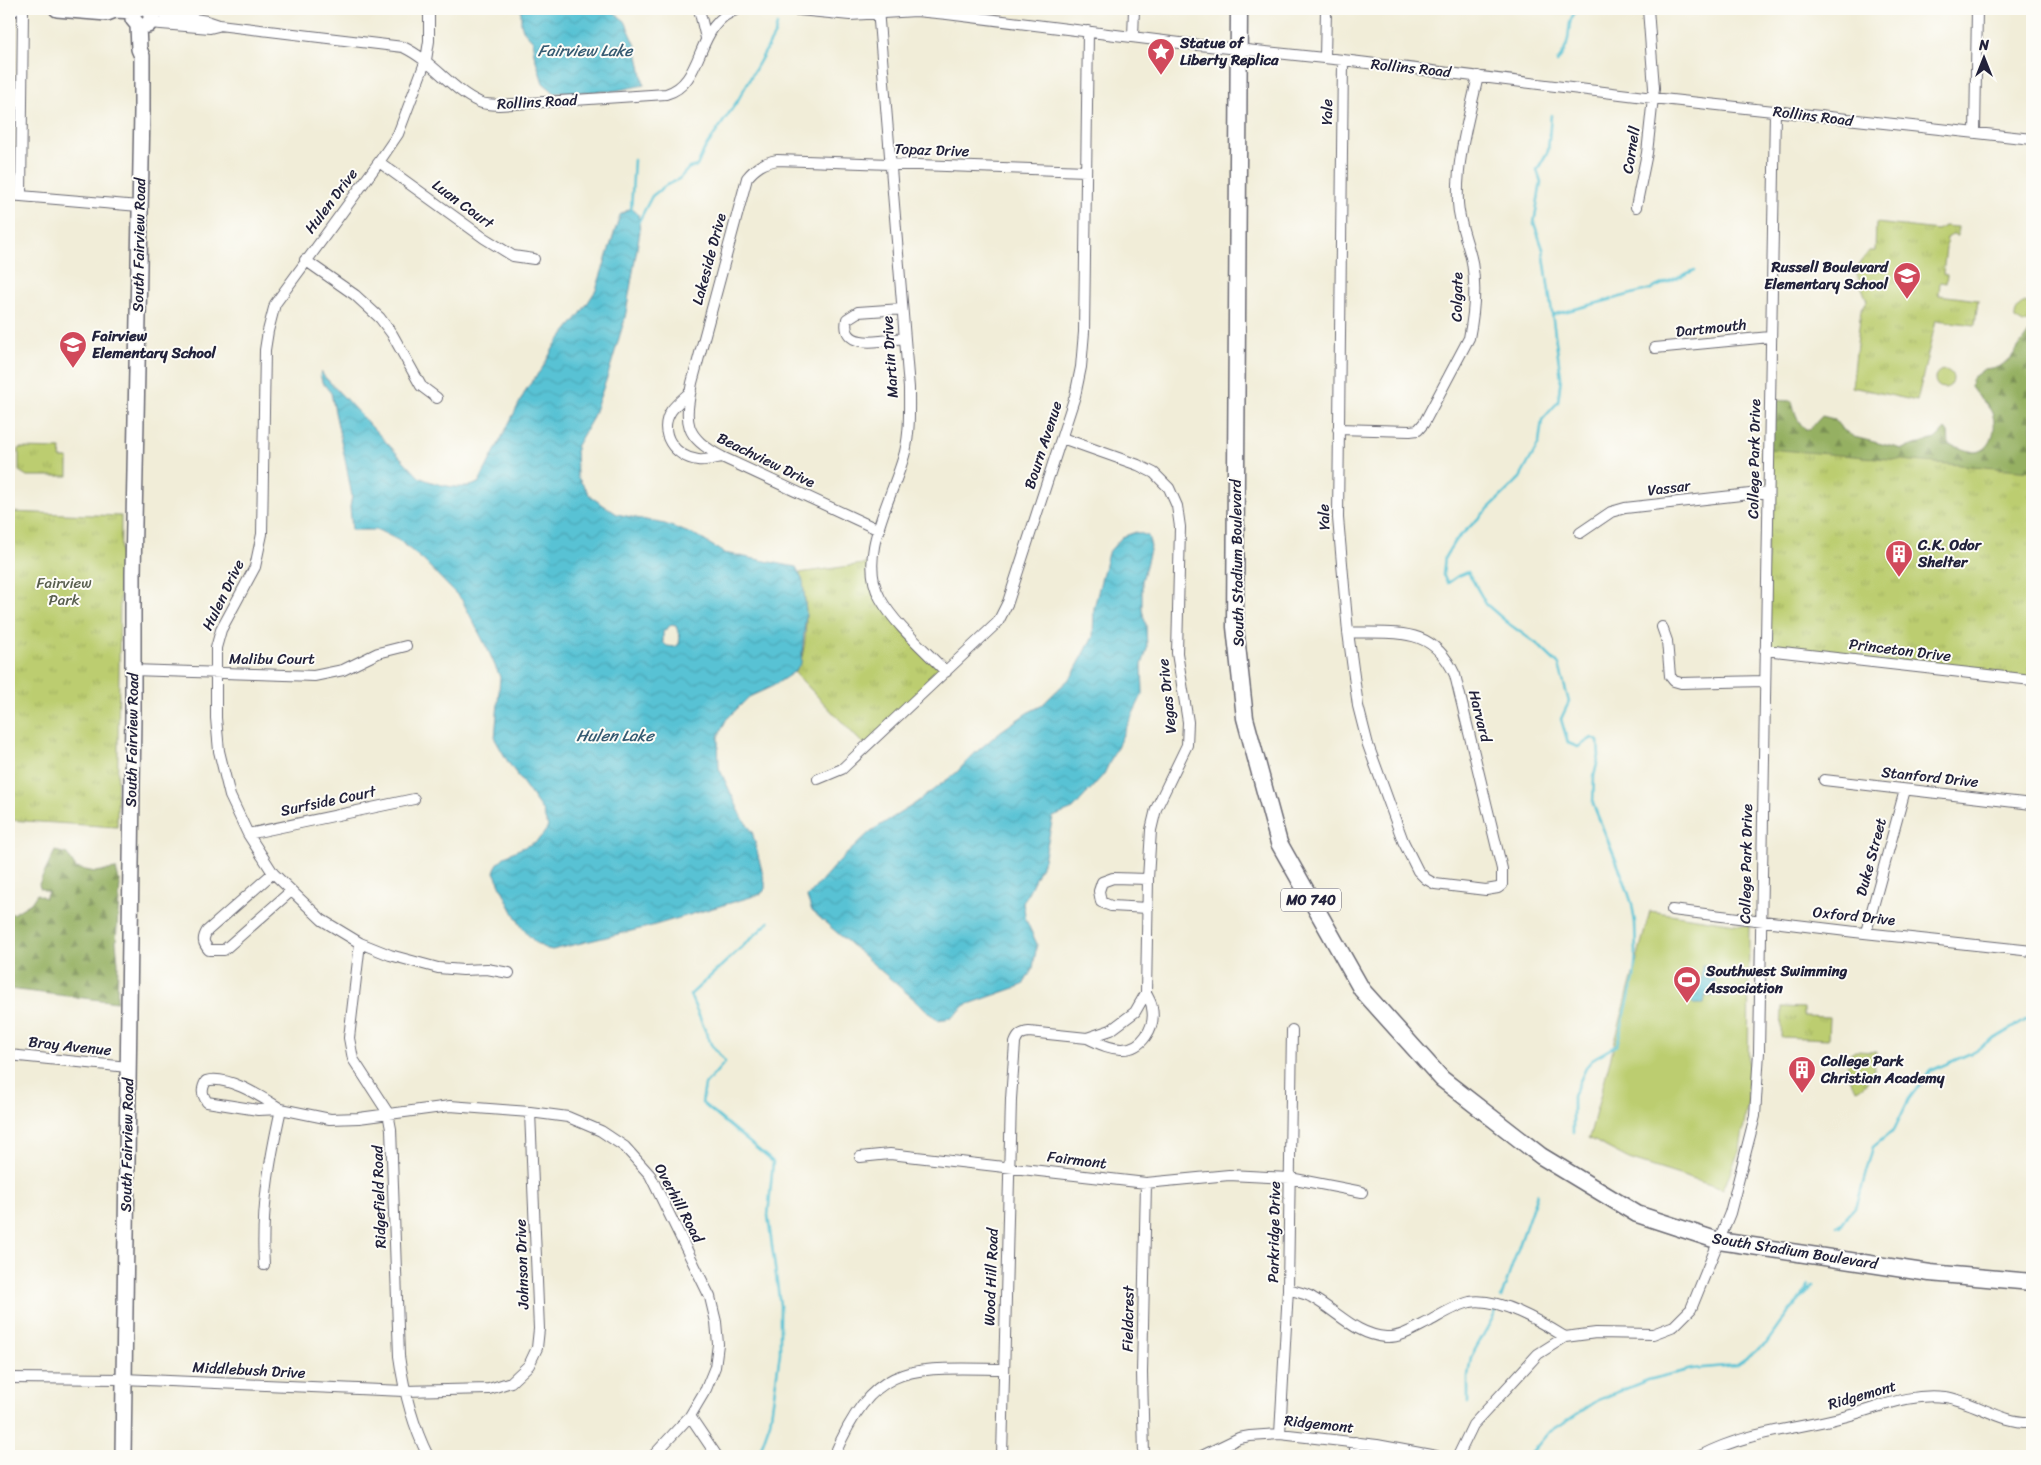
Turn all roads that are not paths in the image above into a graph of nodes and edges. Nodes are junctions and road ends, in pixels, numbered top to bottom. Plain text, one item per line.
1 (23, 9) edge
2 (57, 9) edge
3 (429, 9) edge
4 (699, 9) edge
5 (739, 9) edge
6 (789, 9) edge
7 (1134, 9) edge
8 (1240, 9) edge
9 (1326, 9) edge
10 (1648, 9) edge
11 (1978, 9) edge
12 (878, 11) edge
13 (142, 14) edge
14 (1088, 31) junction
15 (1133, 36) junction
16 (706, 38) junction
17 (1239, 50) junction
18 (1325, 58) junction
19 (426, 60) junction
20 (1342, 60) junction
21 (1478, 76) junction
22 (1653, 98) junction
23 (1774, 111) junction
24 (1975, 133) junction
25 (2032, 139) edge
26 (777, 160) joint
27 (380, 162) junction
28 (890, 163) junction
29 (1086, 171) junction
30 (9, 195) edge
31 (20, 196) junction
32 (139, 206) junction
33 (1636, 207) dead end
34 (534, 259) dead end
35 (305, 260) junction
36 (902, 309) junction
37 (1770, 336) junction
38 (904, 338) junction
39 (1655, 348) dead end
40 (691, 387) junction
41 (437, 398) dead end
42 (1338, 429) junction
43 (1062, 438) junction
44 (722, 458) junction
45 (1768, 492) junction
46 (879, 530) junction
47 (1580, 533) dead end
48 (1662, 627) dead end
49 (1348, 632) junction
50 (406, 646) dead end
51 (1765, 650) junction
52 (132, 670) junction
53 (946, 672) junction
54 (216, 674) junction
55 (2032, 680) edge
56 (1764, 681) junction
57 (818, 779) dead end
58 (1824, 780) dead end
59 (1905, 790) junction
60 (414, 799) dead end
61 (2032, 804) edge
62 (248, 834) junction
63 (273, 873) junction
64 (1148, 879) junction
65 (1502, 885) joint
66 (290, 892) junction
67 (1148, 908) junction
68 (1672, 910) dead end
69 (1760, 921) junction
70 (1866, 932) junction
71 (360, 943) junction
72 (2032, 951) edge
73 (509, 972) dead end
74 (1146, 993) junction
75 (1292, 1030) dead end
76 (1088, 1038) junction
77 (9, 1055) edge
78 (128, 1067) junction
79 (281, 1110) junction
80 (530, 1112) junction
81 (388, 1113) junction
82 (860, 1158) dead end
83 (1010, 1167) junction
84 (1290, 1178) junction
85 (1146, 1183) junction
86 (1362, 1192) dead end
87 (1719, 1241) junction
88 (264, 1265) dead end
89 (2032, 1282) edge
90 (1288, 1289) junction
91 (1565, 1337) junction
92 (1004, 1369) junction
93 (9, 1378) edge
94 (123, 1379) junction
95 (489, 1389) joint
96 (404, 1392) junction
97 (690, 1416) junction
98 (2032, 1422) edge
99 (1280, 1434) junction
100 (1355, 1442) junction
101 (123, 1456) edge
102 (428, 1456) edge
103 (653, 1456) edge
104 (717, 1456) edge
105 (834, 1456) edge
106 (1002, 1456) edge
107 (1144, 1456) edge
108 (1202, 1456) edge
109 (1355, 1456) edge
110 (1436, 1456) edge
111 (1458, 1456) edge
112 (1700, 1456) edge

1 - 31 street
2 - 13 street, Rollins Road
3 - 19 street, Hulen Drive
4 - 16 street
5 - 16 street, Rollins Road
6 - 12 street, Rollins Road
7 - 15 street
8 - 17 main road, South Stadium Boulevard / MO 740
9 - 18 street
10 - 22 street, Cornell
11 - 24 street
12 - 14 street, Rollins Road
12 - 28 street, Martin Drive
13 - 19 street, Rollins Road
13 - 32 street, South Fairview Road
14 - 15 street, Rollins Road
14 - 29 street, Bourn Avenue
15 - 17 street, Rollins Road
16 - 19 street, Rollins Road
17 - 18 street, Rollins Road
17 - 87 main road, South Stadium Boulevard / MO 740
18 - 20 street, Rollins Road
19 - 27 street, Hulen Drive
20 - 21 street, Rollins Road
20 - 42 street, Yale
21 - 22 street, Rollins Road
21 - 42 street, Colgate
22 - 23 street, Rollins Road
22 - 33 street, Cornell
23 - 24 street, Rollins Road
23 - 37 street, College Park Drive
24 - 25 street, Rollins Road
26 - 28 street, Topaz Drive
26 - 40 street, Lakeside Drive
27 - 34 street, Luan Court
27 - 35 street, Hulen Drive
28 - 29 street, Topaz Drive
28 - 36 street, Martin Drive
29 - 43 street, Bourn Avenue
30 - 31 street
31 - 32 street
32 - 52 street, South Fairview Road
35 - 41 street
35 - 54 street, Hulen Drive
36 - 38 street, Martin Drive
36 - 38 street
37 - 39 street, Dartmouth
37 - 45 street, College Park Drive
38 - 46 street, Martin Drive
40 - 44 street, Beachview Drive
40 - 44 street
42 - 49 street, Yale
43 - 53 street, Bourn Avenue
43 - 64 street, Vegas Drive
44 - 46 street, Beachview Drive
45 - 47 street, Vassar
45 - 51 street, College Park Drive
46 - 53 street, Martin Drive
48 - 56 street
49 - 65 street, Harvard
49 - 65 street, Yale
50 - 54 street, Malibu Court
51 - 55 street, Princeton Drive
51 - 56 street, College Park Drive
52 - 54 street, Malibu Court
52 - 78 street, South Fairview Road
53 - 57 street, Bourn Avenue
54 - 62 street, Hulen Drive
56 - 69 street, College Park Drive
58 - 59 street, Stanford Drive
59 - 61 street, Stanford Drive
59 - 70 street, Duke Street
60 - 62 street, Surfside Court
62 - 63 street, Hulen Drive
63 - 66 street, Hulen Drive
63 - 66 street
64 - 67 street, Vegas Drive
64 - 67 street
66 - 71 street, Hulen Drive
67 - 74 street, Vegas Drive
68 - 69 street, Oxford Drive
69 - 70 street, Oxford Drive
69 - 87 street, College Park Drive
70 - 72 street, Oxford Drive
71 - 73 street, Hulen Drive
71 - 81 street, Ridgefield Road
74 - 76 street
74 - 76 street
75 - 84 street, Parkridge Drive
76 - 83 street, Wood Hill Road
77 - 78 street, Bray Avenue
78 - 94 street, South Fairview Road
79 - 79 street, Overhill Road
79 - 81 street, Overhill Road
79 - 88 street
80 - 81 street, Overhill Road
80 - 95 street, Johnson Drive
80 - 97 street, Overhill Road
81 - 96 street, Ridgefield Road
82 - 83 street, Fairmont
83 - 85 street, Fairmont
83 - 92 street, Wood Hill Road
84 - 85 street, Fairmont
84 - 86 street, Fairmont
84 - 90 street, Parkridge Drive
85 - 107 street, Fieldcrest
87 - 89 main road, South Stadium Boulevard / MO 740
87 - 91 street, College Park Drive
90 - 91 street
90 - 99 street, Parkridge Drive
91 - 111 street, College Park Drive
92 - 105 street
92 - 106 street, Wood Hill Road
93 - 94 street, Middlebush Drive
94 - 96 street, Middlebush Drive
94 - 101 street, South Fairview Road
95 - 96 street, Middlebush Drive
96 - 102 street, Ridgefield Road
97 - 103 street, Overhill Road
97 - 104 street
98 - 112 street, Ridgemont
99 - 100 street, Ridgemont
99 - 108 street, Ridgemont
100 - 109 street
100 - 110 street, Ridgemont

